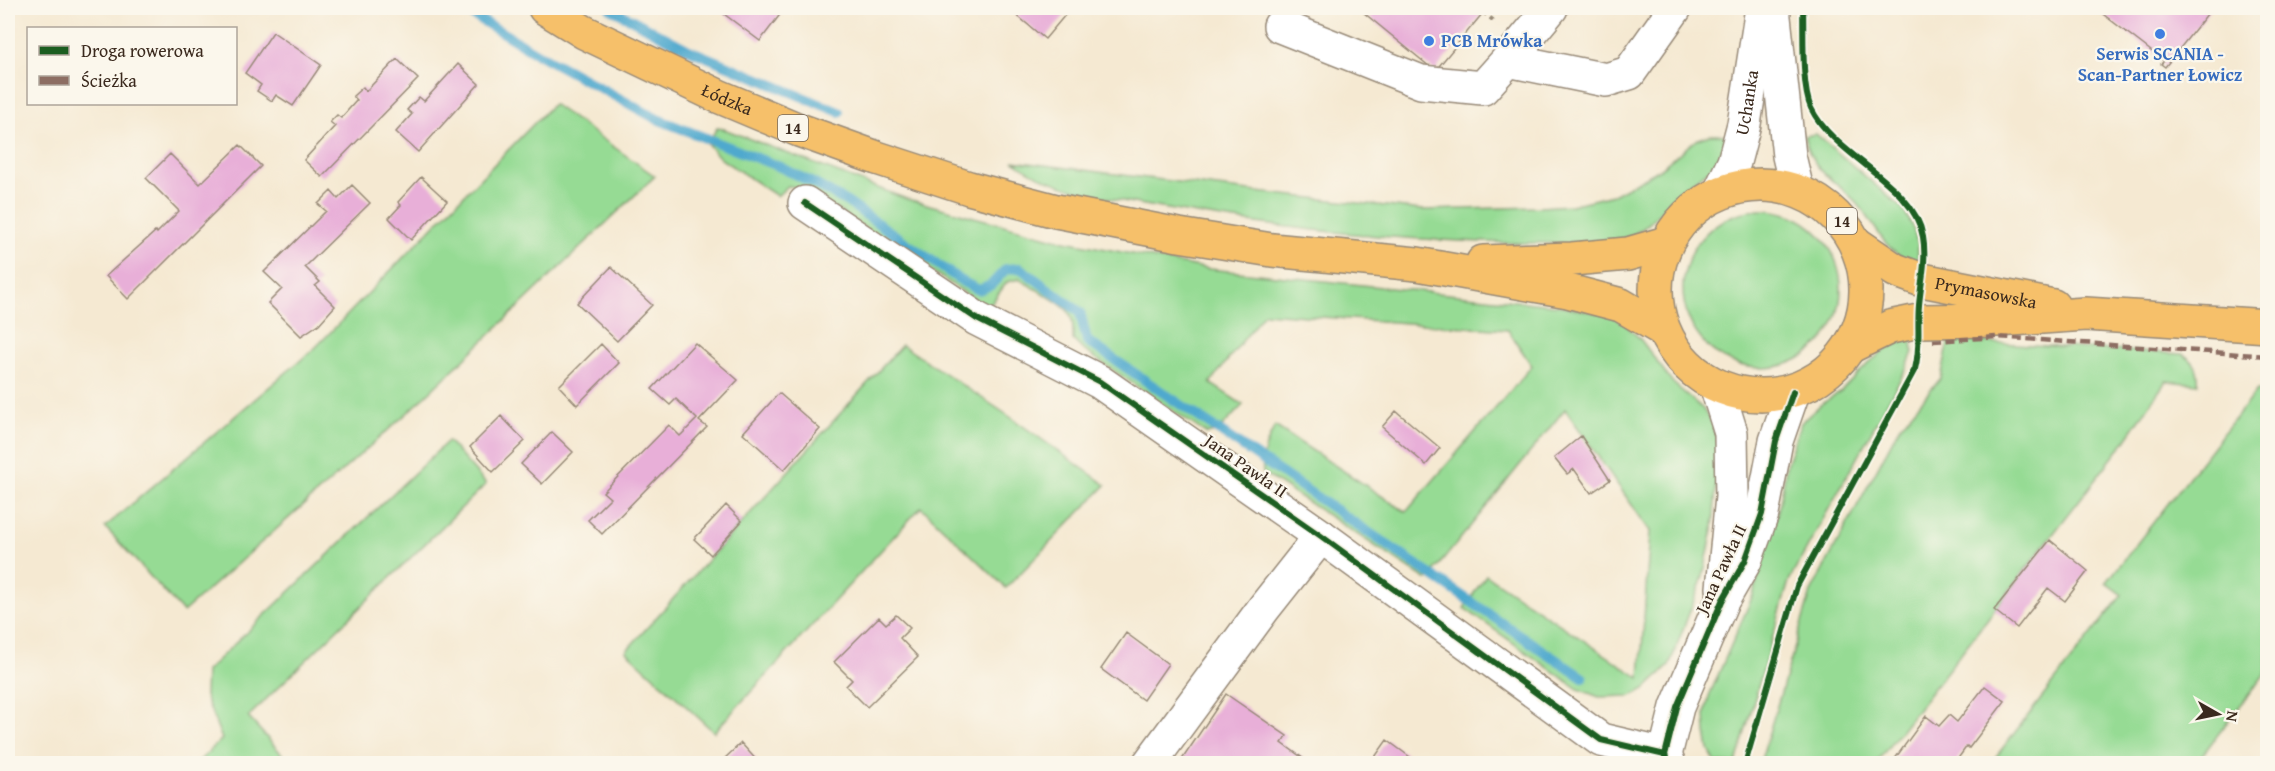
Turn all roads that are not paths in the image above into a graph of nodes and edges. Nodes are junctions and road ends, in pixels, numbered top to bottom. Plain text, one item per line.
1 (545, 8) edge
2 (1551, 8) edge
3 (1675, 8) edge
4 (1762, 8) edge
5 (1773, 8) edge
6 (1280, 26) dead end
7 (1508, 60) junction
8 (1797, 190) junction
9 (1720, 192) junction
10 (805, 203) dead end
11 (1666, 243) junction
12 (1857, 244) junction
13 (1417, 264) junction
14 (2086, 314) junction
15 (2268, 327) edge
16 (1662, 328) junction
17 (1851, 346) junction
18 (1717, 388) junction
19 (1793, 392) junction
20 (1321, 537) junction
21 (1722, 602) junction
22 (1664, 761) edge
23 (1149, 764) edge

1 - 13 main road, Łódzka / 14
2 - 7 street
3 - 7 street
4 - 9 street, Uchanka
5 - 8 street, Uchanka
6 - 7 street
8 - 9 main road, 14
8 - 12 main road, 14
9 - 11 main road, 14
10 - 20 street, Jana Pawła II
11 - 13 main road, 14
11 - 16 main road, 14
12 - 14 main road, Prymasowska / 14
12 - 17 main road, 14
13 - 16 main road, 14
14 - 15 main road, Prymasowska / 14
14 - 17 main road, Prymasowska / 14
16 - 18 main road, 14
17 - 19 main road, 14
18 - 19 main road, 14
18 - 21 street, Jana Pawła II
19 - 21 street, Jana Pawła II
20 - 22 street, Jana Pawła II
20 - 23 street
21 - 22 street, Jana Pawła II

